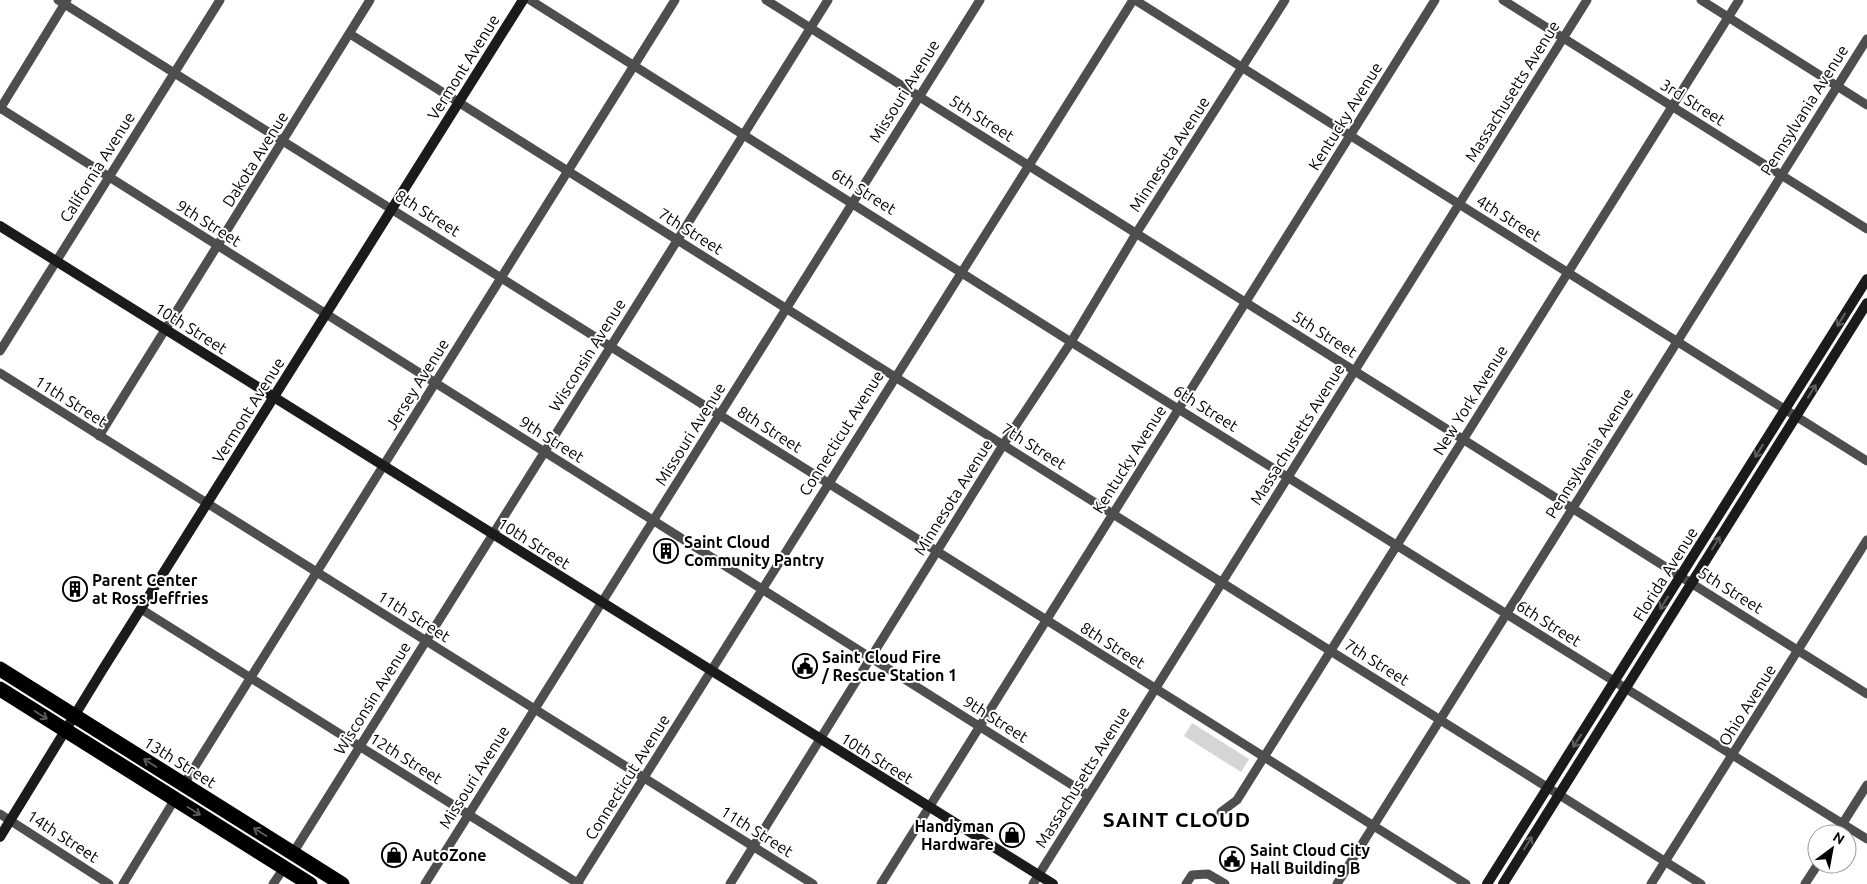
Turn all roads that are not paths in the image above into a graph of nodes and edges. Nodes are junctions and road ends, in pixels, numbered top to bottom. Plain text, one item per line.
1 (220, 0) edge
2 (370, 0) edge
3 (523, 0) edge
4 (530, 0) edge
5 (675, 0) edge
6 (766, 0) edge
7 (828, 0) edge
8 (980, 0) edge
9 (1134, 0) edge
10 (1285, 0) edge
11 (1435, 0) edge
12 (1503, 0) edge
13 (1587, 0) edge
14 (1701, 0) edge
15 (1740, 0) edge
16 (63, 1) edge
17 (1728, 18) junction
18 (810, 28) junction
19 (350, 34) junction
20 (1563, 38) junction
21 (1867, 39) edge
22 (634, 65) junction
23 (1243, 67) junction
24 (175, 73) junction
25 (1837, 87) junction
26 (918, 96) junction
27 (459, 103) junction
28 (1867, 105) edge
29 (1673, 107) junction
30 (0, 108) edge
31 (743, 133) junction
32 (1350, 136) junction
33 (284, 141) junction
34 (1028, 164) junction
35 (568, 172) junction
36 (1782, 175) junction
37 (109, 178) junction
38 (852, 202) junction
39 (1458, 205) junction
40 (392, 209) junction
41 (0, 226) edge
42 (1867, 229) edge
43 (1137, 232) junction
44 (678, 240) junction
45 (218, 246) junction
46 (56, 261) junction
47 (962, 271) junction
48 (1568, 272) junction
49 (501, 277) junction
50 (1867, 279) edge
51 (1246, 302) junction
52 (1867, 303) edge
53 (786, 309) junction
54 (326, 314) junction
55 (166, 329) junction
56 (1071, 342) junction
57 (1677, 342) junction
58 (610, 346) junction
59 (0, 351) edge
60 (1354, 370) junction
61 (0, 373) edge
62 (894, 376) junction
63 (435, 383) junction
64 (274, 398) junction
65 (1179, 408) junction
66 (1785, 409) junction
67 (720, 416) junction
68 (1796, 416) junction
69 (99, 436) junction
70 (1464, 438) junction
71 (1003, 445) junction
72 (544, 452) junction
73 (1867, 461) edge
74 (383, 466) junction
75 (1288, 476) junction
76 (828, 483) junction
77 (207, 504) junction
78 (1573, 507) junction
79 (1113, 514) junction
80 (654, 520) junction
81 (492, 534) junction
82 (1867, 540) edge
83 (1397, 544) junction
84 (937, 551) junction
85 (316, 573) junction
86 (1680, 577) junction
87 (1221, 582) junction
88 (1692, 584) junction
89 (763, 588) junction
90 (601, 603) junction
91 (142, 609) junction
92 (1506, 614) junction
93 (1046, 620) junction
94 (426, 641) junction
95 (1331, 651) junction
96 (1799, 651) junction
97 (871, 657) junction
98 (0, 669) edge
99 (710, 671) junction
100 (250, 678) junction
101 (1614, 682) junction
102 (1154, 688) junction
103 (1625, 688) junction
104 (0, 689) edge
105 (1867, 694) edge
106 (535, 710) junction
107 (75, 716) junction
108 (1440, 719) junction
109 (980, 726) junction
110 (66, 730) junction
111 (820, 739) junction
112 (359, 746) junction
113 (1733, 756) junction
114 (1264, 757) junction
115 (644, 778) junction
116 (184, 784) junction
117 (1867, 785) edge
118 (1547, 787) junction
119 (1559, 794) junction
120 (1088, 795) junction
121 (175, 799) junction
122 (929, 808) junction
123 (1221, 812) dead end
124 (0, 814) edge
125 (468, 814) junction
126 (11, 821) junction
127 (1843, 824) joint
128 (1374, 826) junction
129 (0, 838) edge
130 (754, 847) junction
131 (293, 853) junction
132 (262, 854) junction
133 (1665, 862) junction
134 (284, 868) junction
135 (316, 868) junction
136 (1036, 880) edge
137 (109, 884) edge
138 (123, 884) edge
139 (273, 884) edge
140 (310, 884) edge
141 (342, 884) edge
142 (425, 884) edge
143 (578, 884) edge
144 (730, 884) edge
145 (813, 884) edge
146 (881, 884) edge
147 (1053, 884) edge
148 (1186, 884) edge
149 (1225, 884) edge
150 (1337, 884) edge
151 (1466, 884) edge
152 (1487, 884) edge
153 (1503, 884) edge
154 (1651, 884) edge
155 (1701, 884) edge

1 - 24 street, California Avenue
2 - 19 street, Dakota Avenue
3 - 27 street, Vermont Avenue
4 - 22 street, 6th Street
5 - 22 street, Jersey Avenue
6 - 18 street, 5th Street
7 - 18 street, Wisconsin Avenue
8 - 26 street, Missouri Avenue
9 - 23 street, 4th Street
9 - 34 street, Connecticut Avenue
10 - 23 street, Minnesota Avenue
11 - 32 street, Kentucky Avenue
12 - 20 street, 3rd Street
13 - 20 street, Massachusetts Avenue
14 - 17 street
15 - 17 street, New York Avenue
16 - 24 street, 8th Street
16 - 30 street
17 - 25 street
17 - 29 street, New York Avenue
18 - 26 street, 5th Street
18 - 31 street, Wisconsin Avenue
19 - 27 street, 7th Street
19 - 33 street, Dakota Avenue
20 - 29 street, 3rd Street
20 - 39 street, Massachusetts Avenue
21 - 25 street, Pennsylvania Avenue
22 - 31 street, 6th Street
22 - 35 street, Jersey Avenue
23 - 32 street, 4th Street
23 - 43 street, Minnesota Avenue
24 - 33 street, 8th Street
24 - 37 street, California Avenue
25 - 28 street
25 - 36 street, Pennsylvania Avenue
26 - 34 street, 5th Street
26 - 38 street, Missouri Avenue
27 - 35 street, 7th Street
27 - 40 street, Vermont Avenue
29 - 36 street, 3rd Street
29 - 48 street, New York Avenue
30 - 37 street, 9th Street
31 - 38 street, 6th Street
31 - 44 street, Wisconsin Avenue
32 - 39 street, 4th Street
32 - 51 street, Kentucky Avenue
33 - 40 street, 8th Street
33 - 45 street, Dakota Avenue
34 - 43 street, 5th Street
34 - 47 street, Connecticut Avenue
35 - 44 street, 7th Street
35 - 49 street, Jersey Avenue
36 - 42 street, 3rd Street
36 - 57 street, Pennsylvania Avenue
37 - 45 street, 9th Street
37 - 46 street, California Avenue
38 - 47 street, 6th Street
38 - 53 street, Missouri Avenue
39 - 48 street, 4th Street
39 - 60 street, Massachusetts Avenue
40 - 49 street, 8th Street
40 - 54 street, Vermont Avenue
41 - 46 street, 10th Street
43 - 51 street, 5th Street
43 - 56 street, Minnesota Avenue
44 - 53 street, 7th Street
44 - 58 street, Wisconsin Avenue
45 - 54 street, 9th Street
45 - 55 street, Dakota Avenue
46 - 55 street, 10th Street
46 - 59 street, California Avenue
47 - 56 street, 6th Street
47 - 62 street, Connecticut Avenue
48 - 57 street, 4th Street
48 - 70 street, New York Avenue
49 - 58 street, 8th Street
49 - 63 street, Jersey Avenue
50 -> 66 street, Florida Avenue
51 - 60 street, 5th Street
51 - 65 street, Kentucky Avenue
68 -> 52 street, Florida Avenue
53 - 62 street, 7th Street
53 - 67 street, Missouri Avenue
54 - 63 street, 9th Street
54 - 64 street, Vermont Avenue
55 - 64 street, 10th Street
55 - 69 street, Dakota Avenue
56 - 65 street, 6th Street
56 - 71 street, Minnesota Avenue
57 - 66 street, 4th Street
57 - 78 street, Pennsylvania Avenue
58 - 67 street, 8th Street
58 - 72 street, Wisconsin Avenue
60 - 70 street, 5th Street
60 - 75 street, Massachusetts Avenue
61 - 69 street, 11th Street
62 - 71 street, 7th Street
62 - 76 street, Connecticut Avenue
63 - 72 street, 9th Street
63 - 74 street, Jersey Avenue
64 - 74 street, 10th Street
64 - 77 street, Vermont Avenue
65 - 75 street, 6th Street
65 - 79 street, Kentucky Avenue
66 - 68 street, 4th Street
66 -> 86 street, Florida Avenue
67 - 76 street, 8th Street
67 - 80 street, Missouri Avenue
68 - 73 street, 4th Street
88 -> 68 street, Florida Avenue
69 - 77 street, 11th Street
70 - 78 street, 5th Street
70 - 83 street, New York Avenue
71 - 79 street, 7th Street
71 - 84 street, Minnesota Avenue
72 - 80 street, 9th Street
72 - 81 street, Wisconsin Avenue
74 - 81 street, 10th Street
74 - 85 street, Jersey Avenue
75 - 83 street, 6th Street
75 - 87 street, Massachusetts Avenue
76 - 84 street, 8th Street
76 - 89 street, Connecticut Avenue
77 - 85 street, 11th Street
77 - 91 street, Vermont Avenue
78 - 86 street, 5th Street
78 - 92 street, Pennsylvania Avenue
79 - 87 street, 7th Street
79 - 93 street, Kentucky Avenue
80 - 89 street, 9th Street
80 - 90 street, Missouri Avenue
81 - 90 street, 10th Street
81 - 94 street, Wisconsin Avenue
82 - 96 street, Ohio Avenue
83 - 92 street, 6th Street
83 - 95 street, New York Avenue
84 - 93 street, 8th Street
84 - 97 street, Minnesota Avenue
85 - 94 street, 11th Street
85 - 100 street, Jersey Avenue
86 - 88 street, 5th Street
86 -> 101 street, Florida Avenue
87 - 95 street, 7th Street
87 - 102 street, Massachusetts Avenue
88 - 96 street, 5th Street
88 - 103 street, Florida Avenue
89 - 97 street, 9th Street
89 - 99 street, Connecticut Avenue
90 - 99 street, 10th Street
90 - 106 street, Missouri Avenue
91 - 100 street, 12th Street
91 - 107 street, Vermont Avenue
92 - 101 street, 6th Street
92 - 108 street, Pennsylvania Avenue
93 - 102 street, 8th Street
93 - 109 street, Kentucky Avenue
94 - 106 street, 11th Street
94 - 112 street, Wisconsin Avenue
95 - 108 street, 7th Street
95 - 114 street, New York Avenue
96 - 105 street, 5th Street
96 - 113 street, Ohio Avenue
97 - 109 street, 9th Street
97 - 111 street, Minnesota Avenue
98 - 107 highway, 13th Street
99 - 111 street, 10th Street
99 - 115 street, Connecticut Avenue
100 - 112 street, 12th Street
100 - 116 street, Jersey Avenue
101 - 103 street, 6th Street
101 -> 118 street, Florida Avenue
102 - 114 street, 8th Street
102 - 120 street, Massachusetts Avenue
103 - 113 street, 6th Street
103 - 119 street, Florida Avenue
104 -> 110 highway
106 - 115 street, 11th Street
106 - 125 street, Missouri Avenue
107 - 110 street, Vermont Avenue
116 -> 107 highway, 13th Street
108 - 118 street, 7th Street
108 - 128 street, Pennsylvania Avenue
109 - 120 street, 9th Street
109 - 122 street, Kentucky Avenue
110 - 121 highway
110 - 126 street, Vermont Avenue
111 - 122 street, 10th Street
111 - 130 street, Minnesota Avenue
112 - 125 street, 12th Street
112 - 131 street, Wisconsin Avenue
113 - 127 street, 6th Street
113 - 133 street, Ohio Avenue
114 - 123 street, New York Avenue
114 - 128 street, 8th Street
115 - 130 street, 11th Street
115 - 143 street, Connecticut Avenue
131 -> 116 highway, 13th Street
117 - 127 street
118 - 119 street, 7th Street
118 - 152 street, Florida Avenue
119 - 133 street, 7th Street
153 -> 119 street, Florida Avenue
120 - 136 street, Massachusetts Avenue
121 -> 132 highway
121 - 138 street
122 - 136 street, 10th Street
122 - 146 street, Kentucky Avenue
124 - 126 street, 14th Street
125 - 142 street, Missouri Avenue
125 - 143 street, 12th Street
126 - 129 street, Vermont Avenue
126 - 137 street, 14th Street
128 - 150 street, Pennsylvania Avenue
128 - 151 street, 8th Street
130 - 144 street, Minnesota Avenue
130 - 145 street, 11th Street
131 - 132 highway
131 - 135 highway, 13th Street
132 - 134 highway
133 - 154 street, Ohio Avenue
133 - 155 street, 7th Street
134 - 135 highway
134 - 139 street
134 - 140 highway
135 - 141 highway, 13th Street
136 - 147 street, 10th Street
148 - 149 street

